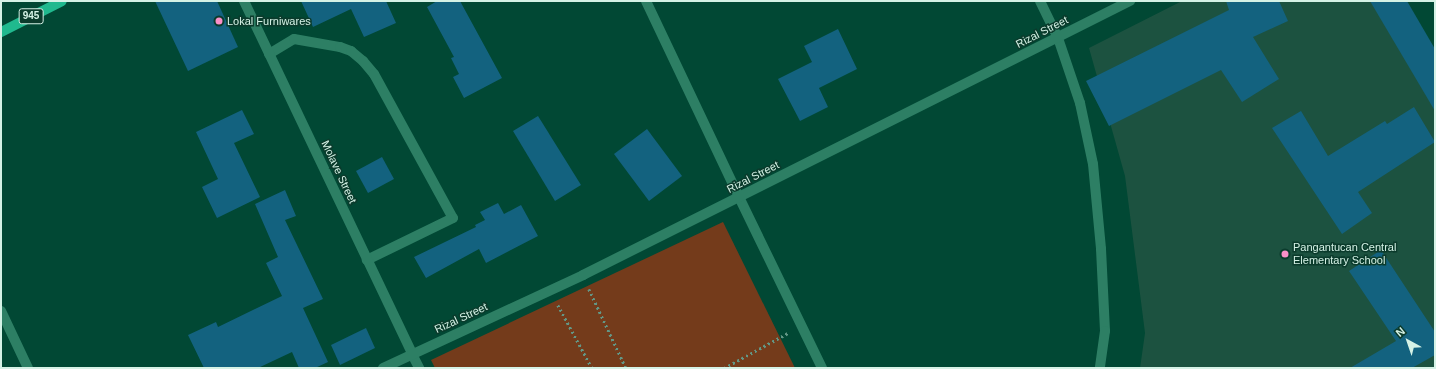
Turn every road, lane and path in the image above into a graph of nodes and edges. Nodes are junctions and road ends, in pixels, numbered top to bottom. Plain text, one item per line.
1 (62, 1) edge
2 (244, 1) edge
3 (646, 1) edge
4 (1040, 1) edge
5 (1130, 1) edge
6 (1, 32) edge
7 (1058, 38) junction
8 (269, 54) junction
9 (739, 197) junction
10 (367, 260) junction
11 (583, 275) junction
12 (551, 290) junction
13 (1, 311) edge
14 (801, 326) junction
15 (412, 354) junction
16 (28, 368) edge
17 (383, 368) edge
18 (419, 368) edge
19 (592, 368) edge
20 (626, 368) edge
21 (724, 368) edge
22 (822, 368) edge
23 (1100, 368) edge

1 - 6 main road, 945
2 - 8 street, Molave Street
3 - 9 street
4 - 7 street
5 - 7 street, Rizal Street
7 - 9 street, Rizal Street
7 - 23 street
8 - 10 street, Molave Street
8 - 10 street
9 - 11 street, Rizal Street
9 - 14 street
10 - 15 street, Molave Street
11 - 12 street, Rizal Street
11 - 20 path
12 - 15 street, Rizal Street
12 - 19 path
13 - 16 street
14 - 21 path
14 - 22 street
15 - 17 street, Rizal Street
15 - 18 street, Molave Street

